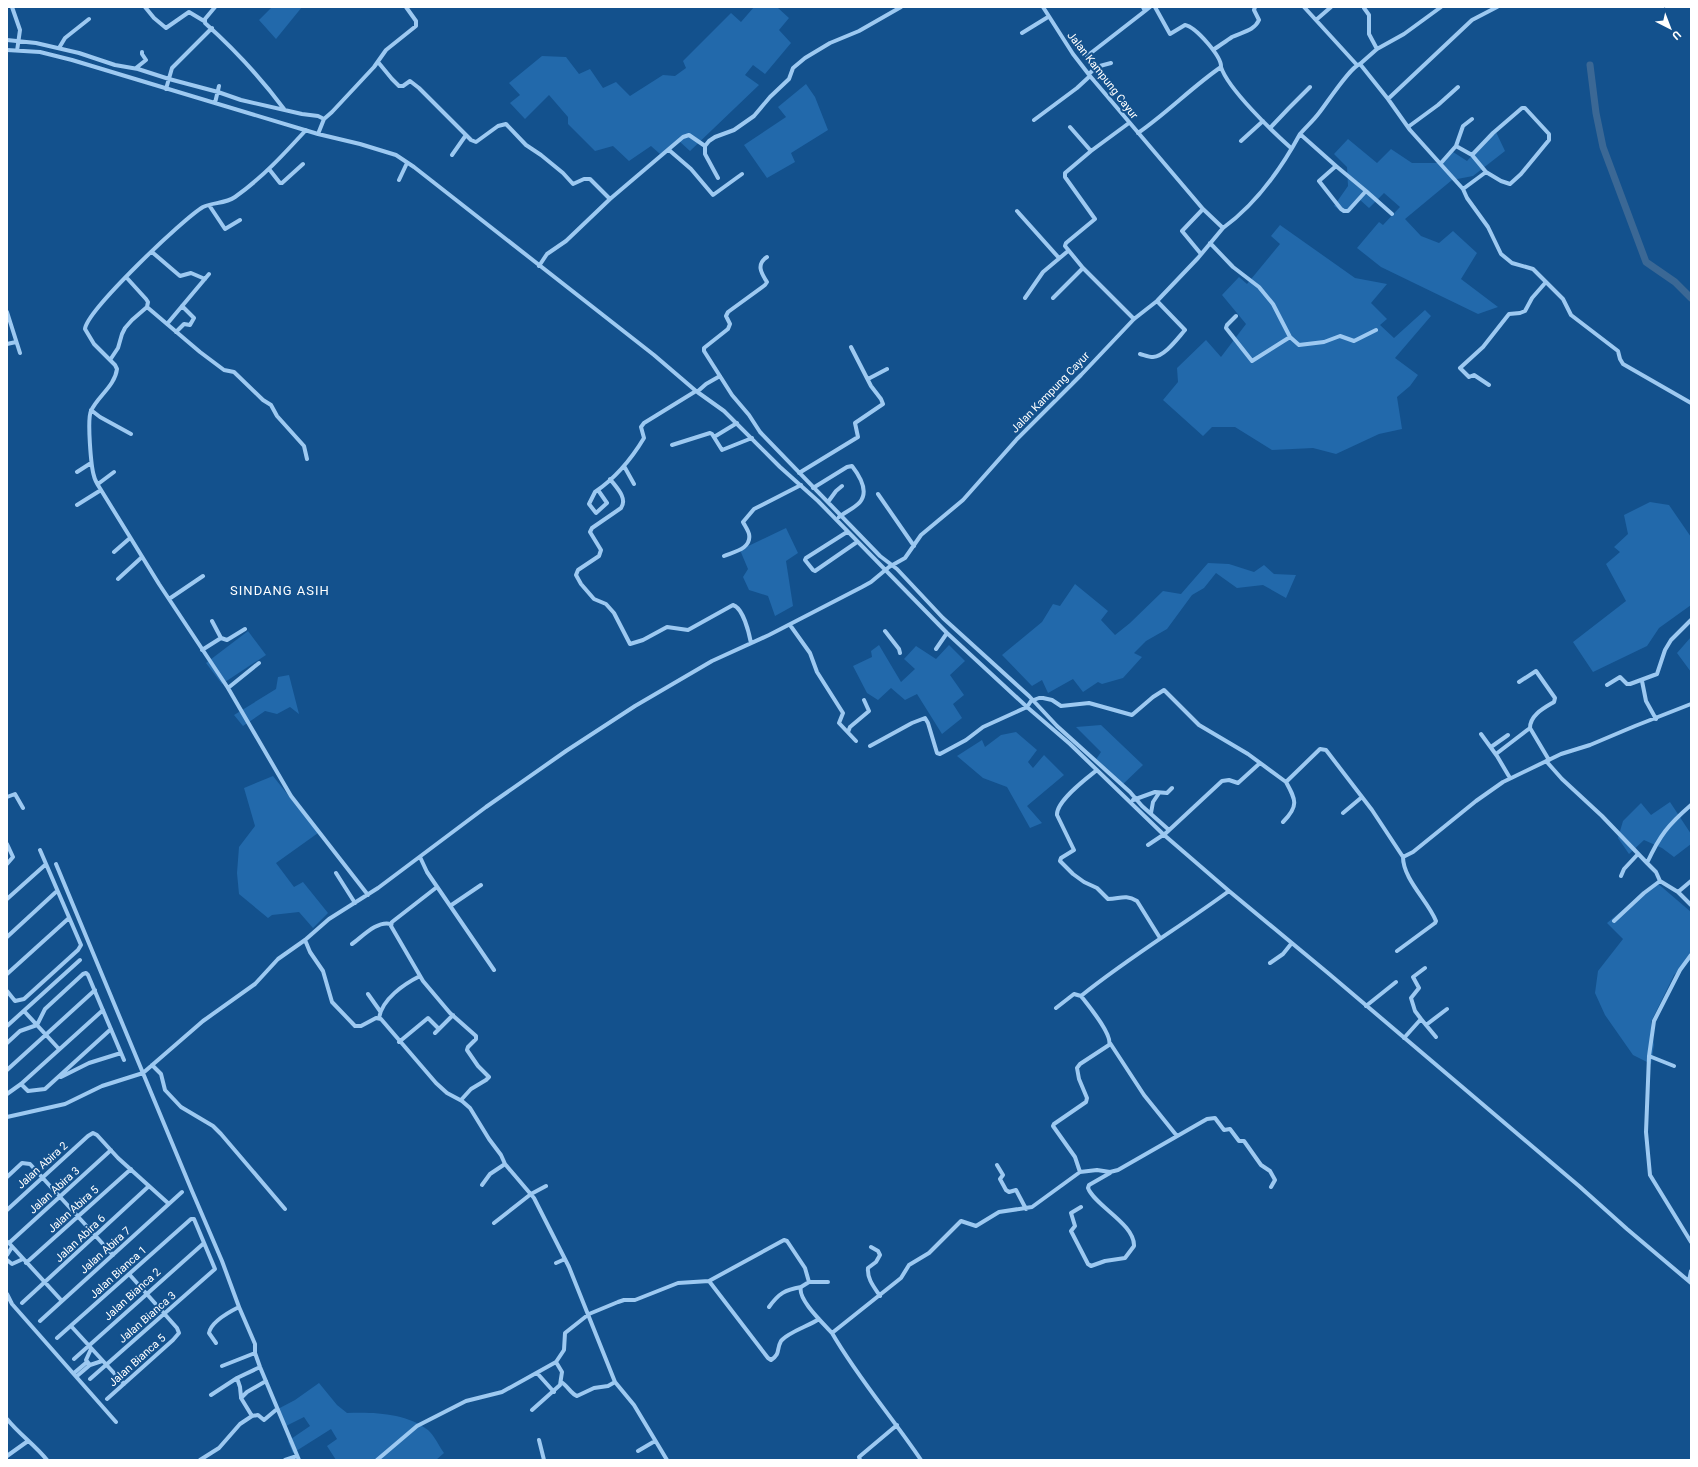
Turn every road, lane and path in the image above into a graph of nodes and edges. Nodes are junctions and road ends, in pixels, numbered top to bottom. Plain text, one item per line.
1 (12, 7) edge
2 (145, 7) edge
3 (215, 7) edge
4 (406, 7) edge
5 (901, 7) edge
6 (1043, 7) edge
7 (1150, 7) edge
8 (1155, 7) edge
9 (1255, 7) edge
10 (1304, 7) edge
11 (1331, 7) edge
12 (1441, 7) edge
13 (1495, 7) edge
14 (1364, 8) dead end
15 (1144, 9) edge
16 (1048, 17) junction
17 (89, 19) dead end
18 (1316, 20) junction
19 (204, 21) junction
20 (212, 28) junction
21 (1022, 33) dead end
22 (7, 40) edge
23 (19, 41) junction
24 (59, 48) junction
25 (18, 49) junction
26 (1377, 49) junction
27 (7, 50) edge
28 (1213, 50) junction
29 (142, 52) dead end
30 (378, 62) junction
31 (1110, 63) dead end
32 (1358, 64) junction
33 (1221, 67) junction
34 (136, 68) junction
35 (1095, 68) junction
36 (1089, 75) junction
37 (168, 84) junction
38 (219, 86) dead end
39 (1310, 87) dead end
40 (1458, 87) dead end
41 (218, 92) junction
42 (1388, 99) junction
43 (215, 103) junction
44 (284, 109) junction
45 (1472, 118) dead end
46 (324, 119) junction
47 (1034, 120) dead end
48 (1263, 121) junction
49 (1129, 123) junction
50 (1070, 127) dead end
51 (1408, 127) junction
52 (1270, 128) junction
53 (306, 130) junction
54 (319, 132) junction
55 (1138, 133) junction
56 (1300, 134) junction
57 (466, 135) junction
58 (1240, 141) dead end
59 (705, 146) junction
60 (1456, 146) junction
61 (1291, 148) junction
62 (669, 150) junction
63 (1091, 151) junction
64 (1472, 155) junction
65 (452, 156) dead end
66 (407, 163) junction
67 (303, 164) dead end
68 (1441, 164) junction
69 (1336, 166) junction
70 (269, 169) junction
71 (1486, 172) junction
72 (742, 174) dead end
73 (718, 178) dead end
74 (399, 180) dead end
75 (1463, 188) junction
76 (1366, 191) junction
77 (610, 199) junction
78 (209, 205) junction
79 (1203, 210) junction
80 (1017, 211) dead end
81 (1392, 214) dead end
82 (240, 220) dead end
83 (1223, 228) junction
84 (1210, 243) junction
85 (1068, 251) junction
86 (152, 252) junction
87 (1201, 254) junction
88 (767, 257) dead end
89 (1058, 258) junction
90 (541, 263) junction
91 (1083, 268) junction
92 (209, 274) dead end
93 (126, 277) junction
94 (205, 279) junction
95 (1546, 282) junction
96 (1025, 298) dead end
97 (1053, 298) dead end
98 (1156, 301) junction
99 (182, 306) junction
100 (147, 307) junction
101 (7, 312) edge
102 (1236, 316) dead end
103 (1134, 319) junction
104 (8, 320) edge
105 (167, 324) junction
106 (1376, 330) dead end
107 (176, 332) junction
108 (1290, 337) junction
109 (16, 342) junction
110 (7, 344) edge
111 (851, 347) dead end
112 (20, 352) dead end
113 (1140, 354) dead end
114 (110, 360) junction
115 (887, 369) dead end
116 (720, 376) junction
117 (868, 380) junction
118 (1489, 385) dead end
119 (696, 391) junction
120 (1691, 404) edge
121 (91, 410) junction
122 (737, 423) junction
123 (131, 434) dead end
124 (714, 437) junction
125 (752, 438) junction
126 (672, 445) dead end
127 (307, 459) dead end
128 (91, 462) junction
129 (624, 466) junction
130 (77, 472) dead end
131 (114, 472) dead end
132 (799, 473) junction
133 (610, 479) junction
134 (98, 484) junction
135 (634, 484) dead end
136 (801, 485) junction
137 (842, 486) dead end
138 (813, 488) junction
139 (101, 490) junction
140 (598, 490) junction
141 (878, 494) dead end
142 (828, 502) junction
143 (77, 505) dead end
144 (841, 516) junction
145 (836, 520) junction
146 (847, 532) junction
147 (130, 538) junction
148 (857, 542) junction
149 (914, 546) junction
150 (114, 552) dead end
151 (724, 556) dead end
152 (142, 557) junction
153 (888, 568) junction
154 (203, 576) dead end
155 (118, 579) dead end
156 (169, 599) junction
157 (1691, 620) edge
158 (212, 621) dead end
159 (790, 625) junction
160 (246, 629) dead end
161 (885, 631) dead end
162 (947, 633) junction
163 (221, 638) junction
164 (751, 643) junction
165 (936, 649) dead end
166 (202, 650) junction
167 (900, 653) dead end
168 (259, 663) dead end
169 (1642, 681) junction
170 (1519, 682) dead end
171 (1607, 685) dead end
172 (228, 688) junction
173 (864, 700) dead end
174 (1032, 701) junction
175 (1691, 704) edge
176 (1027, 707) junction
177 (1656, 719) junction
178 (1530, 728) junction
179 (848, 732) junction
180 (1481, 734) dead end
181 (1508, 735) dead end
182 (856, 741) dead end
183 (870, 746) dead end
184 (1491, 747) junction
185 (1496, 754) junction
186 (1548, 760) junction
187 (1260, 763) junction
188 (1098, 770) junction
189 (1510, 778) junction
190 (1286, 782) junction
191 (1172, 788) dead end
192 (1159, 793) junction
193 (7, 797) edge
194 (1362, 797) junction
195 (1134, 798) junction
196 (1130, 803) junction
197 (1691, 805) edge
198 (23, 808) dead end
199 (1150, 813) junction
200 (1343, 813) dead end
201 (1283, 822) dead end
202 (1166, 832) junction
203 (7, 844) edge
204 (1148, 845) dead end
205 (40, 850) dead end
206 (1638, 854) junction
207 (420, 857) junction
208 (1403, 858) junction
209 (1647, 863) junction
210 (7, 864) edge
211 (56, 864) dead end
212 (45, 865) junction
213 (336, 873) dead end
214 (1621, 876) dead end
215 (1660, 881) junction
216 (1691, 881) edge
217 (481, 885) dead end
218 (437, 887) junction
219 (57, 891) junction
220 (1229, 891) junction
221 (1678, 892) junction
222 (368, 895) junction
223 (7, 899) edge
224 (355, 903) junction
225 (1691, 905) edge
226 (450, 906) junction
227 (69, 918) junction
228 (1614, 921) dead end
229 (391, 924) junction
230 (7, 936) edge
231 (1160, 938) junction
232 (305, 940) junction
233 (352, 944) dead end
234 (1291, 944) junction
235 (1397, 951) dead end
236 (1691, 955) edge
237 (80, 960) dead end
238 (1270, 964) dead end
239 (1426, 968) dead end
240 (494, 970) dead end
241 (7, 974) edge
242 (420, 976) junction
243 (1396, 982) dead end
244 (95, 990) junction
245 (7, 991) edge
246 (368, 994) dead end
247 (1081, 996) junction
248 (1366, 1006) junction
249 (1056, 1008) dead end
250 (1447, 1009) dead end
251 (103, 1010) junction
252 (24, 1011) junction
253 (380, 1011) junction
254 (453, 1016) junction
255 (379, 1018) junction
256 (1421, 1019) junction
257 (8, 1023) edge
258 (37, 1024) junction
259 (1426, 1025) junction
260 (440, 1029) junction
261 (111, 1030) junction
262 (435, 1033) dead end
263 (46, 1035) junction
264 (1436, 1037) dead end
265 (1404, 1038) junction
266 (7, 1042) edge
267 (399, 1042) junction
268 (1110, 1043) junction
269 (59, 1049) junction
270 (121, 1053) junction
271 (1649, 1056) junction
272 (124, 1060) dead end
273 (152, 1065) junction
274 (1674, 1066) dead end
275 (7, 1070) edge
276 (144, 1073) junction
277 (55, 1080) junction
278 (21, 1084) junction
279 (7, 1094) edge
280 (461, 1100) junction
281 (7, 1117) edge
282 (1177, 1136) junction
283 (111, 1150) junction
284 (505, 1164) junction
285 (997, 1165) dead end
286 (131, 1169) junction
287 (1080, 1172) junction
288 (1110, 1172) junction
289 (7, 1177) edge
290 (43, 1177) junction
291 (482, 1185) dead end
292 (149, 1186) junction
293 (546, 1186) dead end
294 (1271, 1187) dead end
295 (182, 1192) dead end
296 (531, 1194) junction
297 (60, 1197) junction
298 (169, 1204) junction
299 (1081, 1207) dead end
300 (285, 1209) dead end
301 (1026, 1209) junction
302 (7, 1210) edge
303 (78, 1216) junction
304 (494, 1223) dead end
305 (96, 1235) junction
306 (8, 1242) edge
307 (1691, 1242) edge
308 (204, 1243) junction
309 (12, 1247) junction
310 (871, 1247) dead end
311 (7, 1255) edge
312 (113, 1255) junction
313 (565, 1259) junction
314 (7, 1261) edge
315 (25, 1261) junction
316 (556, 1263) dead end
317 (1691, 1271) edge
318 (129, 1274) junction
319 (709, 1281) junction
320 (44, 1282) junction
321 (809, 1282) junction
322 (828, 1282) dead end
323 (1690, 1282) edge
324 (801, 1287) junction
325 (7, 1294) edge
326 (147, 1294) junction
327 (880, 1296) junction
328 (62, 1301) junction
329 (22, 1303) dead end
330 (769, 1307) dead end
331 (239, 1308) junction
332 (165, 1314) junction
333 (589, 1314) junction
334 (819, 1319) junction
335 (40, 1321) dead end
336 (71, 1326) junction
337 (832, 1333) junction
338 (57, 1338) dead end
339 (216, 1343) dead end
340 (90, 1347) junction
341 (255, 1353) junction
342 (74, 1359) dead end
343 (102, 1361) junction
344 (556, 1362) junction
345 (89, 1363) junction
346 (106, 1365) junction
347 (222, 1366) dead end
348 (260, 1367) junction
349 (537, 1373) junction
350 (75, 1375) junction
351 (237, 1378) junction
352 (90, 1379) dead end
353 (266, 1381) junction
354 (561, 1382) junction
355 (615, 1382) junction
356 (124, 1384) junction
357 (554, 1392) junction
358 (211, 1395) dead end
359 (241, 1397) junction
360 (107, 1399) dead end
361 (277, 1409) junction
362 (532, 1410) dead end
363 (252, 1416) junction
364 (7, 1419) edge
365 (116, 1422) dead end
366 (897, 1426) junction
367 (28, 1440) junction
368 (540, 1440) dead end
369 (655, 1441) junction
370 (638, 1451) dead end
371 (7, 1456) edge
372 (298, 1458) edge
373 (48, 1460) edge
374 (200, 1460) edge
375 (285, 1460) edge
376 (377, 1460) edge
377 (544, 1460) edge
378 (668, 1460) edge
379 (860, 1460) edge
380 (921, 1460) edge

1 - 23 street
2 - 19 street
3 - 19 street
4 - 30 street
5 - 59 street
6 - 16 street, Jalan Kampung Cayur
7 - 15 street
8 - 28 street
9 - 28 street
10 - 18 street
11 - 18 street
12 - 26 street
13 - 42 street
14 - 26 street
15 - 35 street
16 - 21 street
16 - 36 street, Jalan Kampung Cayur
17 - 24 street
18 - 32 street
19 - 20 street
20 - 37 street
20 - 44 street
22 - 23 street
23 - 24 street
23 - 25 street
24 - 34 street
25 - 27 street
25 - 37 street
26 - 32 street
28 - 33 street
29 - 34 street
30 - 46 street
30 - 57 street
31 - 35 street
32 - 42 street
32 - 56 street, Jalan Kampung Cayur
33 - 48 street
33 - 55 street, Jalan Kampung Cayur
34 - 37 street
35 - 36 street
36 - 47 street
36 - 49 street, Jalan Kampung Cayur
37 - 41 street
37 - 43 street
38 - 41 street
39 - 52 street
40 - 51 street
41 - 43 street
41 - 44 street
42 - 51 street
43 - 53 street
44 - 46 street
45 - 60 street
46 - 54 street
48 - 52 street
48 - 58 street
49 - 55 street, Jalan Kampung Cayur
49 - 63 street
50 - 63 street
51 - 68 street
52 - 61 street
53 - 54 street
53 - 70 street
54 - 66 street
55 - 79 street, Jalan Kampung Cayur
56 - 61 street, Jalan Kampung Cayur
56 - 69 street
57 - 65 street
57 - 77 street
59 - 62 street
59 - 73 street
60 - 64 street
60 - 68 street
61 - 83 street, Jalan Kampung Cayur
62 - 72 street
62 - 77 street
63 - 85 street
64 - 71 street
64 - 71 street
66 - 74 street
66 - 90 street
67 - 70 street
68 - 75 street
69 - 76 street
69 - 76 street
70 - 78 street
71 - 75 street
75 - 95 street
76 - 81 street
77 - 90 street
78 - 82 street
78 - 86 street
79 - 83 street, Jalan Kampung Cayur
79 - 87 street
80 - 89 street
83 - 84 street, Jalan Kampung Cayur
84 - 87 street, Jalan Kampung Cayur
84 - 108 street
85 - 89 street
85 - 91 street
86 - 93 street
86 - 94 street
87 - 98 street, Jalan Kampung Cayur
88 - 116 street
89 - 96 street
90 - 119 street
91 - 97 street
91 - 103 street
92 - 94 street
93 - 100 street
93 - 114 street
94 - 99 street
95 - 118 street
95 - 120 street
98 - 103 street, Jalan Kampung Cayur
98 - 113 street
99 - 105 street
99 - 107 street
100 - 105 street
100 - 114 street
101 - 104 street
102 - 108 street
103 - 149 street, Jalan Kampung Cayur
104 - 109 street
105 - 107 street
106 - 108 street
107 - 127 street
109 - 110 street
109 - 112 street
111 - 117 street
114 - 121 street
115 - 117 street
116 - 119 street
116 - 132 street
117 - 132 street
119 - 122 street
119 - 129 street
121 - 123 street
121 - 128 street
122 - 124 street
122 - 125 street
124 - 125 street
124 - 126 street
125 - 136 street
128 - 130 street
128 - 134 street
129 - 133 street
129 - 135 street
131 - 134 street
132 - 138 street
133 - 140 street
133 - 164 street
134 - 139 street
136 - 145 street
136 - 151 street
137 - 142 street
138 - 142 street
138 - 144 street
139 - 143 street
139 - 147 street
140 - 140 street
141 - 149 street
142 - 144 street
144 - 145 street
144 - 153 street
145 - 146 street
146 - 148 street
146 - 148 street
147 - 150 street
147 - 152 street
148 - 153 street
149 - 153 street, Jalan Kampung Cayur
152 - 155 street
152 - 156 street
153 - 159 street, Jalan Kampung Cayur
153 - 162 street
153 - 174 street
154 - 156 street
156 - 166 street
157 - 169 street
158 - 163 street
159 - 164 street, Jalan Kampung Cayur
159 - 179 street
160 - 163 street
161 - 167 street
162 - 165 street
162 - 176 street
163 - 166 street
164 - 207 street, Jalan Kampung Cayur
166 - 172 street
168 - 172 street
169 - 171 street
169 - 177 street
170 - 178 street
172 - 222 street
173 - 179 street
174 - 176 street
174 - 187 street
174 - 195 street
175 - 177 street
176 - 183 street
176 - 188 street
177 - 186 street
178 - 185 street
178 - 186 street
179 - 182 street
180 - 184 street
181 - 184 street
184 - 185 street
185 - 189 street
186 - 189 street
186 - 206 street
187 - 190 street
187 - 202 street
188 - 196 street
188 - 231 street
189 - 208 street
190 - 194 street
190 - 201 street
191 - 192 street
192 - 195 street
192 - 199 street
193 - 198 street
194 - 200 street
194 - 208 street
195 - 196 street
195 - 199 street
196 - 202 street
197 - 209 street
199 - 202 street
202 - 204 street
202 - 220 street
203 - 210 street
205 - 212 street
206 - 209 street
206 - 214 street
207 - 218 street
207 - 222 street, Jalan Kampung Cayur
208 - 235 street
209 - 215 street
211 - 276 street
212 - 219 street
212 - 223 street
213 - 224 street
215 - 221 street
215 - 228 street
216 - 221 street
217 - 226 street
218 - 226 street
218 - 229 street
219 - 227 street
219 - 230 street
220 - 231 street
220 - 234 street
221 - 225 street
222 - 224 street, Jalan Kampung Cayur
224 - 232 street, Jalan Kampung Cayur
226 - 240 street
227 - 241 street
227 - 245 street
229 - 233 street
229 - 242 street
231 - 247 street
232 - 255 street
232 - 273 street, Jalan Kampung Cayur
234 - 238 street
234 - 248 street
236 - 271 street
237 - 252 street
239 - 256 street
242 - 253 street
242 - 254 street
243 - 248 street
244 - 251 street
244 - 258 street
244 - 263 street
246 - 253 street
247 - 249 street
247 - 268 street
248 - 265 street
250 - 259 street
251 - 261 street
251 - 269 street
252 - 257 street
252 - 258 street
253 - 255 street
254 - 260 street
254 - 280 street
255 - 267 street
256 - 259 street
256 - 265 street
258 - 263 street
258 - 266 street
259 - 264 street
260 - 262 street
260 - 267 street
261 - 270 street
261 - 277 street
263 - 269 street
263 - 275 street
265 - 323 street
267 - 280 street
268 - 282 street
268 - 287 street
269 - 278 street
270 - 272 street
270 - 277 street
271 - 274 street
271 - 307 street
273 - 276 street, Jalan Kampung Cayur
273 - 300 street
276 - 281 street
276 - 331 street
277 - 278 street
278 - 279 street
280 - 284 street
282 - 288 street
282 - 294 street
283 - 286 street
283 - 290 street, Jalan Abira 2
283 - 297 street, Jalan Abira 3
284 - 291 street
284 - 296 street
285 - 301 street
286 - 292 street
286 - 303 street, Jalan Abira 5
287 - 288 street
287 - 301 street
288 - 299 street
289 - 290 street
290 - 297 street
290 - 302 street, Jalan Abira 2
292 - 298 street
292 - 305 street, Jalan Abira 6
293 - 296 street
295 - 298 street, Jalan Abira 7
296 - 304 street
296 - 313 street
297 - 303 street
297 - 306 street, Jalan Abira 3
298 - 312 street, Jalan Abira 7
301 - 327 street
303 - 305 street
303 - 315 street, Jalan Abira 5
305 - 312 street
305 - 320 street, Jalan Abira 6
306 - 309 street
308 - 318 street, Jalan Bianca 1
308 - 326 street, Jalan Bianca 2
308 - 332 street, Jalan Bianca 3
309 - 311 street
309 - 315 street
310 - 327 street
312 - 328 street, Jalan Abira 7
313 - 316 street
313 - 333 street
314 - 315 street
315 - 320 street
317 - 323 street
318 - 326 street
318 - 336 street, Jalan Bianca 1
319 - 321 street
319 - 333 street
319 - 334 street
320 - 328 street
320 - 329 street, Jalan Abira 6
321 - 322 street
321 - 324 street
324 - 330 street
324 - 334 street
325 - 350 street
326 - 332 street
326 - 340 street, Jalan Bianca 2
327 - 337 street
328 - 335 street, Jalan Abira 7
331 - 339 street
331 - 341 street
332 - 346 street, Jalan Bianca 3
332 - 356 street, Jalan Bianca 5
333 - 344 street
333 - 355 street
334 - 337 street
336 - 338 street, Jalan Bianca 1
336 - 340 street
337 - 366 street
340 - 342 street, Jalan Bianca 2
340 - 343 street
340 - 345 street
341 - 347 street
341 - 348 street
343 - 345 street
343 - 346 street
344 - 349 street
344 - 354 street
345 - 350 street
346 - 352 street, Jalan Bianca 3
346 - 356 street
348 - 351 street
348 - 353 street
349 - 357 street
349 - 376 street
350 - 365 street
351 - 358 street
351 - 359 street
353 - 359 street
353 - 361 street
354 - 355 street
354 - 357 street
355 - 369 street
356 - 360 street, Jalan Bianca 5
357 - 362 street
359 - 363 street
361 - 363 street
361 - 372 street
363 - 374 street
364 - 367 street
366 - 379 street
366 - 380 street
367 - 371 street
367 - 373 street
368 - 377 street
369 - 370 street
369 - 378 street
372 - 375 street

